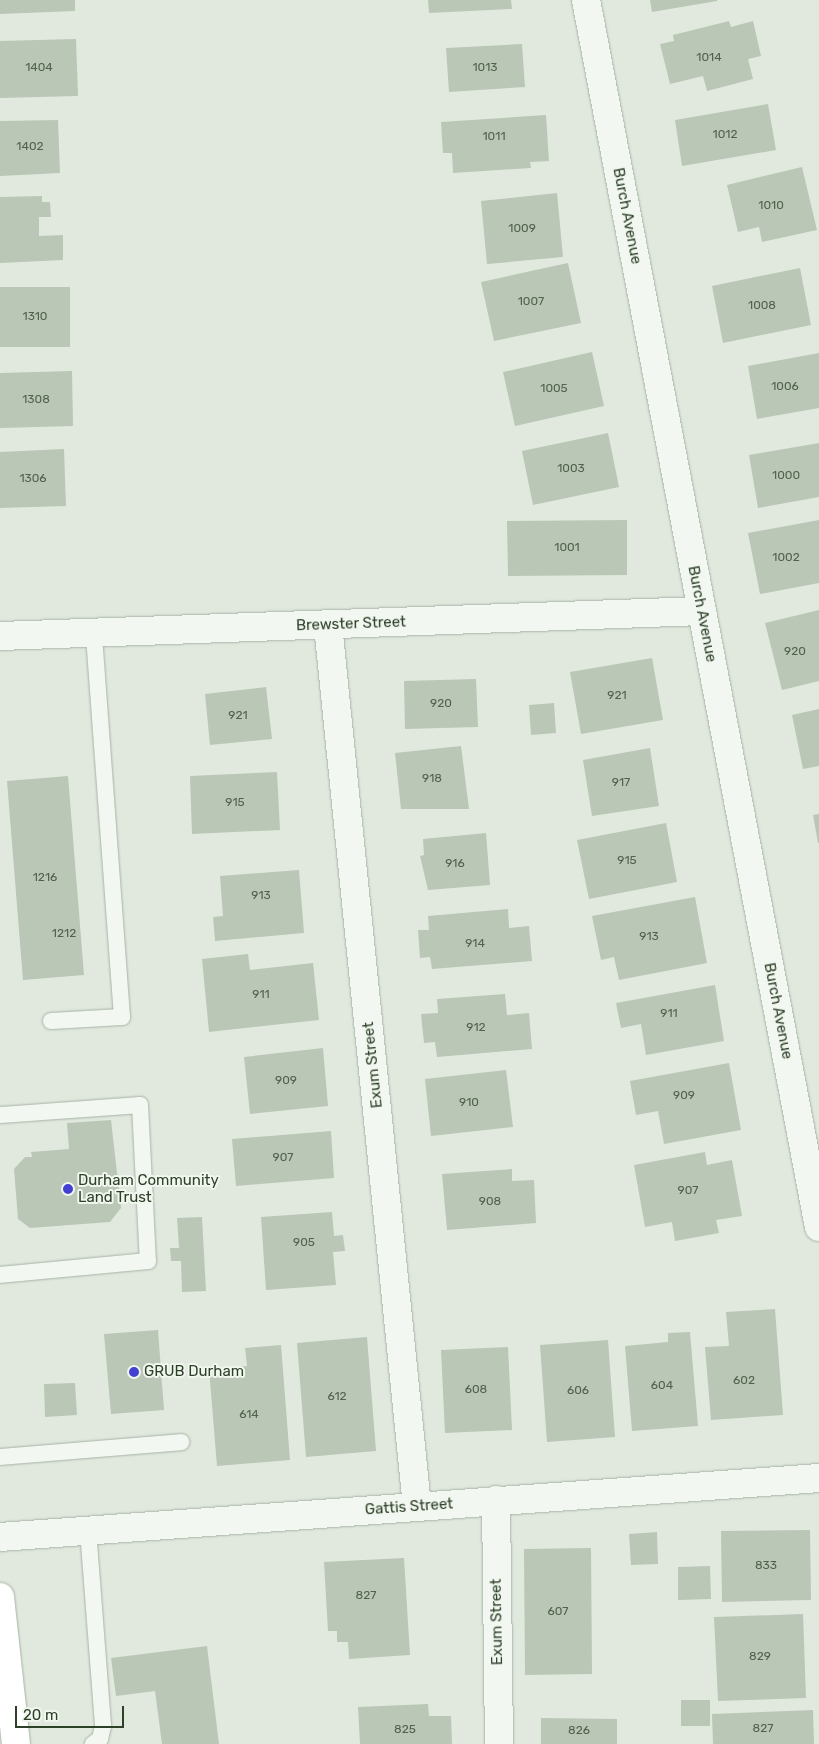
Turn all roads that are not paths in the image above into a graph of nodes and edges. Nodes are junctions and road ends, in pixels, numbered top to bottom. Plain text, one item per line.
1 (586, 0) edge
2 (702, 611) junction
3 (328, 625) junction
4 (94, 633) junction
5 (0, 636) edge
6 (50, 1021) dead end
7 (0, 1115) edge
8 (819, 1227) edge
9 (0, 1275) edge
10 (181, 1442) dead end
11 (0, 1457) edge
12 (819, 1478) edge
13 (496, 1500) junction
14 (417, 1506) junction
15 (88, 1530) junction
16 (0, 1537) edge
17 (0, 1597) edge
18 (16, 1744) edge
19 (94, 1744) edge
20 (499, 1744) edge

1 - 2 street, Burch Avenue
2 - 3 street, Brewster Street
2 - 8 street, Burch Avenue
3 - 4 street, Brewster Street
3 - 14 street, Exum Street
4 - 5 street, Brewster Street
4 - 6 lane
7 - 9 lane
10 - 11 lane
12 - 13 street, Gattis Street
13 - 14 street, Gattis Street
13 - 20 street, Exum Street
14 - 15 street, Gattis Street
15 - 16 street, Gattis Street
15 - 19 lane
17 - 18 main road

